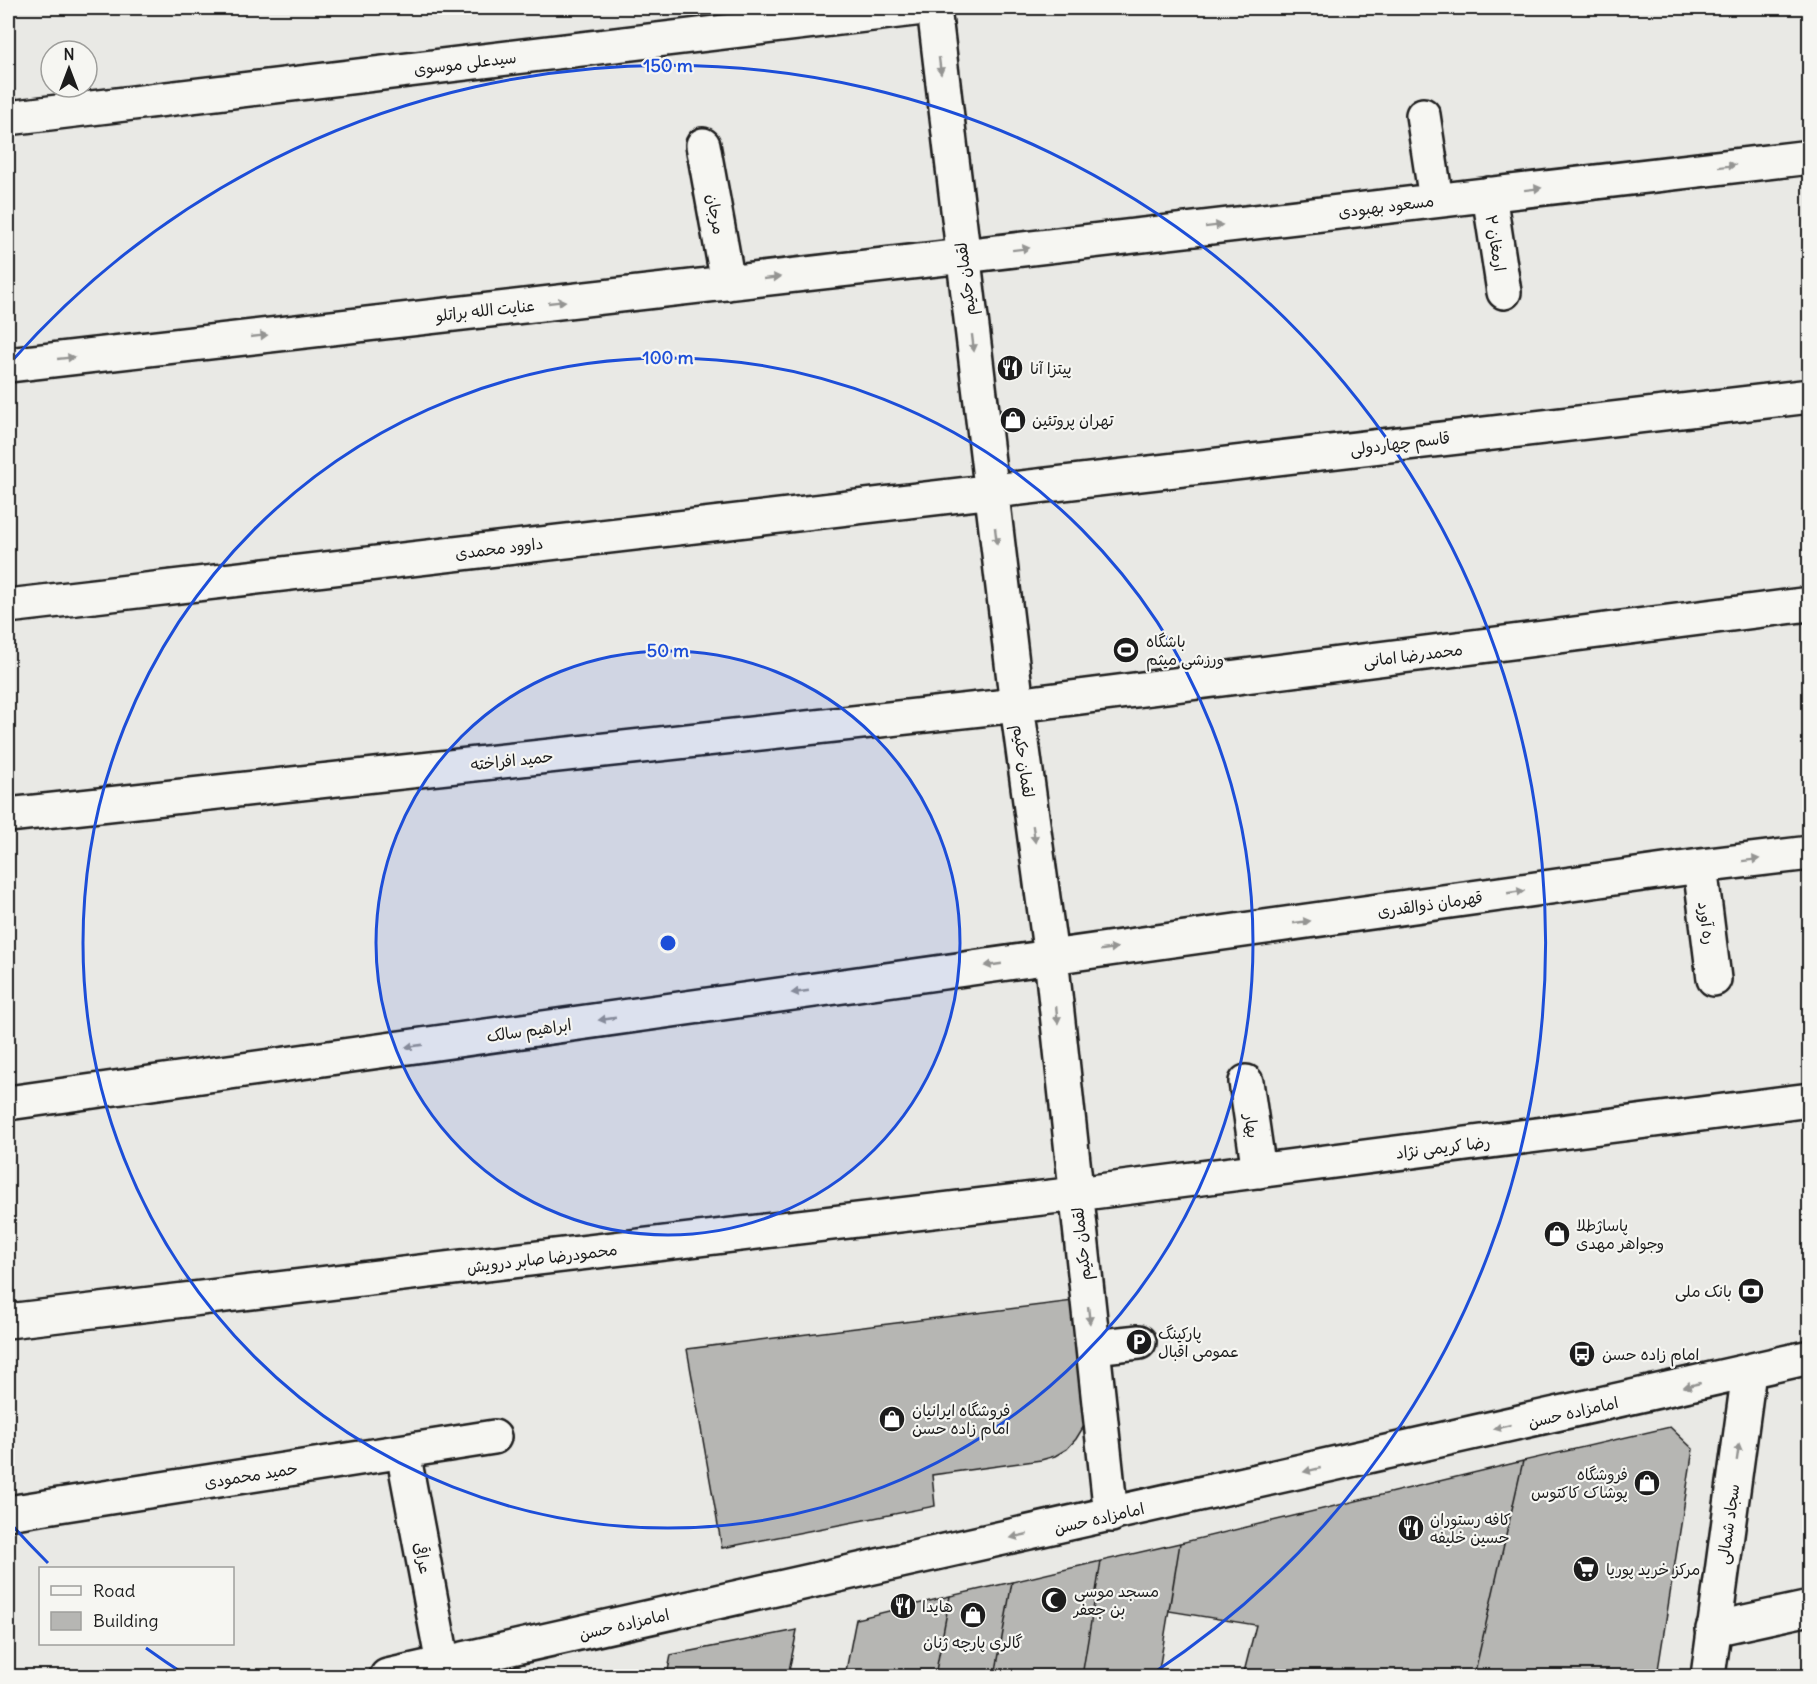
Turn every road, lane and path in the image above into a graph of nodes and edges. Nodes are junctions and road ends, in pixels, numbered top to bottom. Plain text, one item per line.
1 (923, 8) edge
2 (934, 8) edge
3 (1423, 115) dead end
4 (8, 118) edge
5 (703, 145) dead end
6 (1809, 157) edge
7 (1489, 194) junction
8 (1436, 200) junction
9 (963, 256) junction
10 (728, 283) junction
11 (1504, 292) dead end
12 (8, 365) edge
13 (1809, 396) edge
14 (991, 490) junction
15 (1809, 604) edge
16 (8, 606) edge
17 (1017, 705) junction
18 (8, 815) edge
19 (1809, 853) edge
20 (1700, 867) junction
21 (1051, 957) junction
22 (1714, 979) dead end
23 (1246, 1082) dead end
24 (1809, 1100) edge
25 (8, 1102) edge
26 (1259, 1171) junction
27 (1076, 1194) junction
28 (8, 1321) edge
29 (1139, 1342) dead end
30 (1093, 1347) junction
31 (1809, 1357) edge
32 (1749, 1372) junction
33 (494, 1437) dead end
34 (403, 1452) junction
35 (8, 1514) edge
36 (1111, 1515) junction
37 (1809, 1608) edge
38 (1713, 1629) junction
39 (443, 1665) junction
40 (387, 1677) edge
41 (1708, 1677) edge

1 - 4 street, سیدعلی موسوی
2 -> 9 street, لقمان حکیم
3 - 8 street
5 - 10 street, مرجان
7 -> 6 street, مسعود بهبودی
7 - 8 street, مسعود بهبودی
7 - 11 street, ارمغان ۲
9 -> 8 street, مسعود بهبودی
10 -> 9 street, عنایت الله براتلو
9 -> 14 street, لقمان حکیم
12 -> 10 street, عنایت الله براتلو
13 - 14 street, قاسم چهاردولی
14 - 16 street, داوود محمدی
14 -> 17 street, لقمان حکیم
15 - 17 street, محمدرضا امانی
17 - 18 street, حمید افراخته
17 -> 21 street, لقمان حکیم
20 -> 19 street, قهرمان ذوالقدری
21 -> 20 street, قهرمان ذوالقدری
20 - 22 street, ره آورد
21 -> 25 street, ابراهیم سالک
21 -> 27 street, لقمان حکیم
23 - 26 street, بهار
24 - 26 street, رضا کریمی نژاد
26 - 27 street, رضا کریمی نژاد
27 - 28 street, محمودرضا صابر درویش
27 -> 30 street, لقمان حکیم
29 - 30 street
30 - 36 street, لقمان حکیم
31 - 32 street, امامزاده حسن
32 -> 36 street, امامزاده حسن
38 -> 32 street, سجاد شمالی
33 - 34 street, حمید محمودی
34 - 35 street, حمید محمودی
34 - 39 street, عراقی
36 -> 39 street, امامزاده حسن
37 - 38 street
38 - 41 street, سجاد شمالی
39 - 40 street, امامزاده حسن

